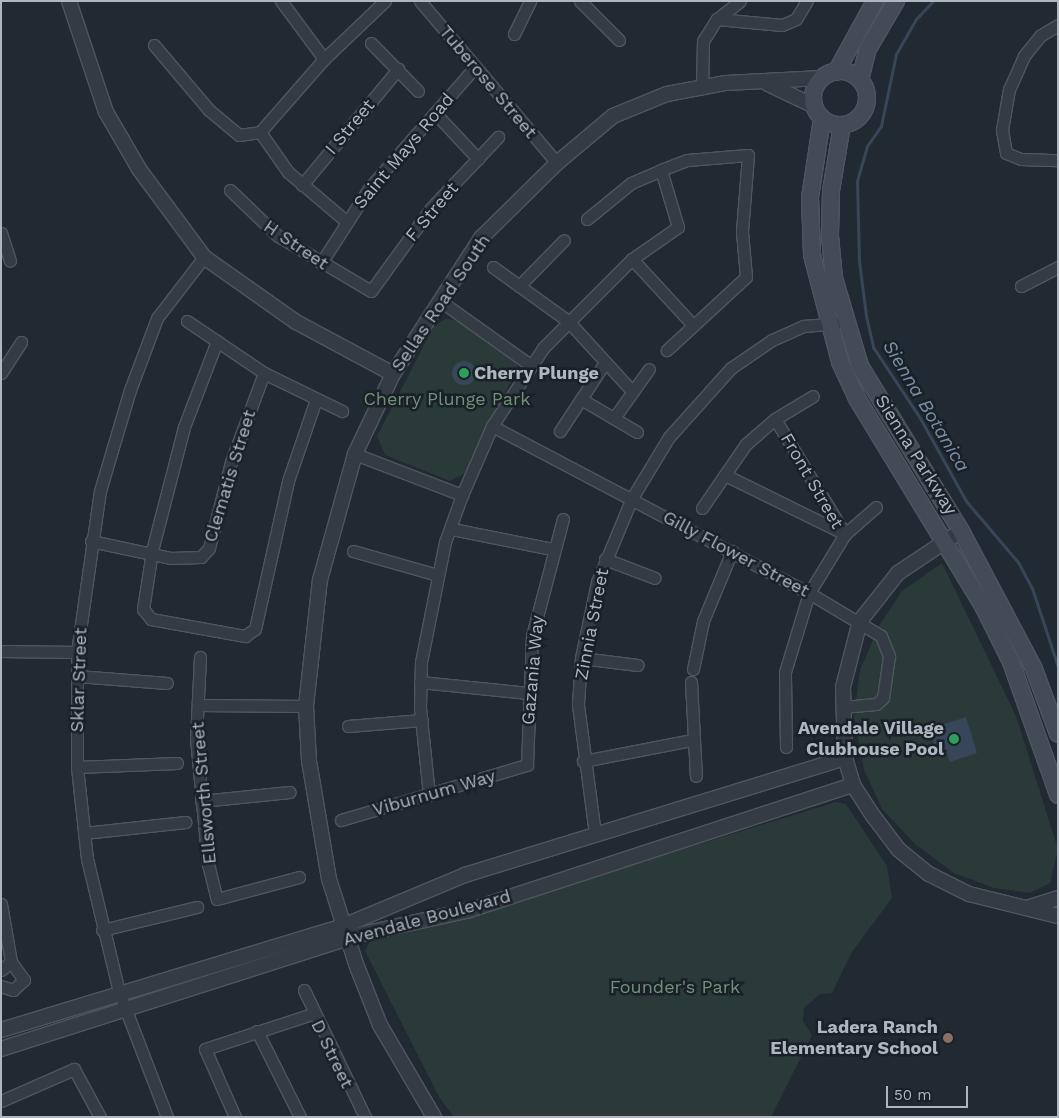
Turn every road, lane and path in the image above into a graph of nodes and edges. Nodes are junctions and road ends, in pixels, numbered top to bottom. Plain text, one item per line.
1 (69, 1) edge
2 (280, 1) edge
3 (385, 1) edge
4 (420, 1) edge
5 (530, 1) edge
6 (580, 1) edge
7 (740, 1) edge
8 (807, 1) edge
9 (875, 1) edge
10 (896, 1) edge
11 (717, 19) junction
12 (1058, 25) edge
13 (514, 34) dead end
14 (619, 40) dead end
15 (371, 43) dead end
16 (154, 45) dead end
17 (324, 59) junction
18 (475, 67) junction
19 (398, 70) junction
20 (829, 75) junction
21 (860, 80) junction
22 (768, 84) junction
23 (702, 88) junction
24 (418, 91) dead end
25 (818, 112) junction
26 (435, 113) junction
27 (842, 125) junction
28 (260, 132) junction
29 (498, 137) dead end
30 (478, 159) junction
31 (1058, 160) edge
32 (557, 163) junction
33 (661, 170) junction
34 (302, 185) junction
35 (230, 190) dead end
36 (587, 219) dead end
37 (347, 222) junction
38 (1, 233) edge
39 (564, 240) dead end
40 (204, 257) junction
41 (632, 258) junction
42 (10, 260) dead end
43 (321, 263) junction
44 (493, 267) dead end
45 (1058, 267) edge
46 (519, 286) junction
47 (1021, 286) dead end
48 (370, 290) joint
49 (439, 300) junction
50 (187, 321) dead end
51 (568, 321) junction
52 (845, 322) junction
53 (828, 324) junction
54 (693, 325) junction
55 (217, 340) junction
56 (20, 342) dead end
57 (667, 350) dead end
58 (604, 364) junction
59 (530, 366) junction
60 (649, 369) dead end
61 (1, 373) edge
62 (264, 373) junction
63 (393, 374) junction
64 (632, 391) junction
65 (814, 396) dead end
66 (316, 399) junction
67 (581, 399) junction
68 (342, 411) dead end
69 (614, 418) junction
70 (776, 419) junction
71 (492, 426) junction
72 (560, 431) dead end
73 (637, 432) dead end
74 (355, 454) junction
75 (725, 475) junction
76 (462, 495) junction
77 (632, 498) junction
78 (876, 507) dead end
79 (702, 508) dead end
80 (563, 519) dead end
81 (452, 529) junction
82 (961, 531) junction
83 (845, 534) junction
84 (944, 540) junction
85 (91, 541) junction
86 (552, 549) junction
87 (353, 551) dead end
88 (732, 551) junction
89 (152, 552) junction
90 (606, 559) junction
91 (437, 575) junction
92 (655, 578) dead end
93 (808, 593) junction
94 (860, 621) junction
95 (1, 651) edge
96 (77, 652) junction
97 (200, 656) dead end
98 (581, 658) junction
99 (638, 665) dead end
100 (693, 669) dead end
101 (77, 676) junction
102 (420, 682) junction
103 (691, 682) dead end
104 (167, 683) dead end
105 (528, 693) junction
106 (198, 705) junction
107 (306, 706) junction
108 (842, 707) junction
109 (422, 720) junction
110 (348, 726) dead end
111 (1058, 734) edge
112 (692, 740) junction
113 (786, 747) dead end
114 (845, 758) junction
115 (583, 761) junction
116 (177, 763) dead end
117 (528, 765) joint
118 (77, 767) junction
119 (696, 776) dead end
120 (853, 785) junction
121 (290, 792) dead end
122 (429, 795) junction
123 (1058, 795) edge
124 (201, 801) junction
125 (341, 820) dead end
126 (185, 822) dead end
127 (84, 833) junction
128 (595, 834) junction
129 (298, 877) dead end
130 (1058, 898) edge
131 (1, 904) edge
132 (197, 907) dead end
133 (1029, 907) junction
134 (1058, 916) edge
135 (3, 920) edge
136 (102, 930) junction
137 (345, 932) junction
138 (11, 962) junction
139 (1, 970) edge
140 (1, 986) edge
141 (304, 990) dead end
142 (119, 992) junction
143 (126, 1011) junction
144 (312, 1014) junction
145 (1, 1030) edge
146 (257, 1031) junction
147 (1, 1049) edge
148 (1, 1101) edge
149 (100, 1117) edge
150 (167, 1117) edge
151 (235, 1117) edge
152 (300, 1117) edge
153 (365, 1117) edge
154 (434, 1117) edge

1 - 40 street
2 - 17 street
3 - 17 street
4 - 18 street, Tuberose Street
5 - 13 street
6 - 14 street
7 - 11 street
8 - 11 street
9 - 20 main road, Sienna Parkway
10 - 21 main road
11 - 23 street
12 - 31 street
15 - 19 street
16 - 28 street
17 - 28 street
18 - 26 street, Saint Mays Road
18 - 32 street, Tuberose Street
19 - 24 street
19 - 34 street, I Street
20 - 21 main road
20 - 22 street, Sellas Road South
20 - 25 main road, Sienna Parkway
21 - 27 main road
22 - 23 street, Sellas Road South
22 - 25 street, Sellas Road South
23 - 32 street, Sellas Road South
25 - 27 main road
25 - 53 main road, Sienna Parkway
26 - 30 street
26 - 37 street, Saint Mays Road
27 - 52 main road, Sienna Parkway
28 - 34 street
29 - 30 street, F Street
30 - 48 street, F Street
32 - 49 street, Sellas Road South
33 - 36 street
33 - 41 street
33 - 54 street
34 - 37 street
35 - 43 street, H Street
37 - 43 street, Saint Mays Road
38 - 42 street
39 - 46 street
40 - 63 street
40 - 85 street, Sklar Street
41 - 51 street
41 - 54 street
43 - 48 street, H Street
44 - 46 street
45 - 47 street
46 - 51 street
49 - 59 street
49 - 63 street, Sellas Road South
50 - 55 street
51 - 58 street
51 - 59 street
52 - 53 street, Zinnia Street
52 - 82 main road, Sienna Parkway
53 - 77 street, Zinnia Street
53 - 84 main road, Sienna Parkway
54 - 57 street
55 - 62 street
55 - 89 street
56 - 61 street
58 - 64 street
58 - 67 street
59 - 71 street
60 - 64 street
62 - 66 street
62 - 89 street, Clematis Street
63 - 74 street, Sellas Road South
64 - 69 street
65 - 70 street, Front Street
66 - 68 street
66 - 89 street
67 - 69 street
67 - 72 street
69 - 73 street
70 - 75 street, Front Street
70 - 83 street, Front Street
71 - 76 street
71 - 77 street, Gilly Flower Street
74 - 76 street
74 - 107 street, Sellas Road South
75 - 79 street, Front Street
75 - 83 street, Front Street
76 - 81 street
77 - 88 street, Gilly Flower Street
77 - 90 street, Zinnia Street
78 - 83 street
80 - 86 street, Gazania Way
81 - 86 street
81 - 91 street
82 - 84 street
82 - 111 main road, Sienna Parkway
83 - 93 street
84 - 94 street
84 - 123 main road, Sienna Parkway
85 - 89 street, Clematis Street
85 - 96 street, Sklar Street
86 - 105 street, Gazania Way
87 - 91 street
88 - 93 street, Gilly Flower Street
88 - 100 street
90 - 92 street
90 - 98 street, Zinnia Street
91 - 102 street
93 - 94 street, Gilly Flower Street
93 - 113 street
94 - 108 street
94 - 108 street, Gilly Flower Street
95 - 96 street
96 - 101 street, Sklar Street
97 - 106 street, Ellsworth Street
98 - 99 street
98 - 115 street, Zinnia Street
101 - 104 street
101 - 118 street, Sklar Street
102 - 105 street
102 - 109 street
103 - 112 street
105 - 117 street, Gazania Way
106 - 107 street
106 - 124 street, Ellsworth Street
107 - 137 street, Sellas Road South
108 - 114 street
109 - 110 street
109 - 122 street
112 - 115 street
112 - 119 street
114 - 120 street
114 - 128 street, Avendale Boulevard
115 - 128 street, Zinnia Street
116 - 118 street
117 - 122 street, Viburnum Way
118 - 127 street, Sklar Street
120 - 133 street
120 - 137 street, Avendale Boulevard
121 - 124 street
122 - 125 street, Viburnum Way
124 - 129 street, Ellsworth Street
126 - 127 street
127 - 136 street, Sklar Street
128 - 137 street, Avendale Boulevard
130 - 133 street
131 - 135 street
132 - 136 street
133 - 134 street
135 - 138 street
136 - 142 street, Sklar Street
137 - 142 street, Avendale Boulevard
137 - 143 street, Avendale Boulevard
137 - 154 street, Sellas Road South
138 - 139 street
138 - 140 street
141 - 144 street, D Street
142 - 143 street, Sklar Street
142 - 145 street, Avendale Boulevard
143 - 147 street, Avendale Boulevard
143 - 150 street, Sklar Street
144 - 146 street
144 - 153 street, D Street
146 - 151 street
146 - 152 street
148 - 149 street

